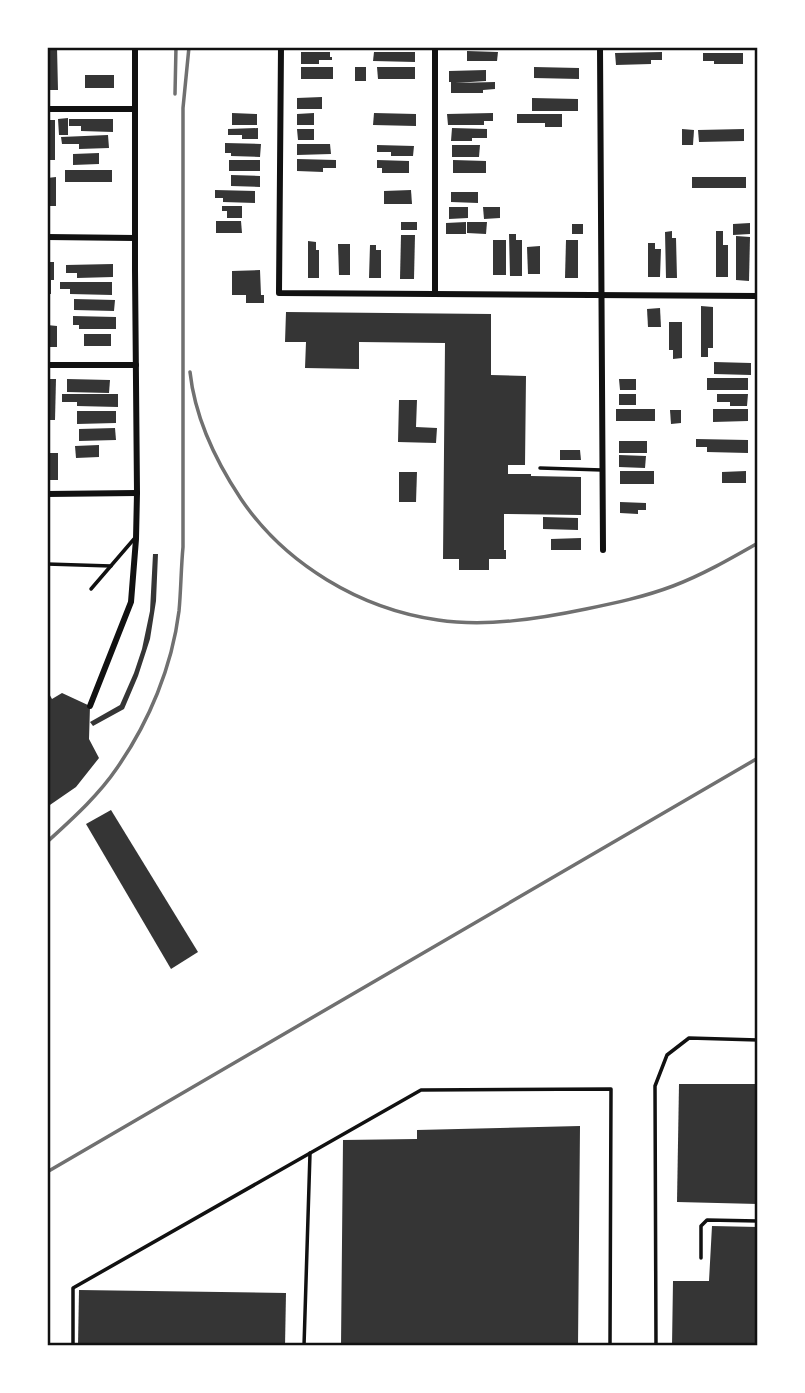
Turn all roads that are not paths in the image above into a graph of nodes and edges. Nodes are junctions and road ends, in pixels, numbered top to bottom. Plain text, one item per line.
1 (135, 47) edge
2 (281, 47) edge
3 (435, 47) edge
4 (600, 47) edge
5 (47, 108) edge
6 (135, 109) junction
7 (47, 237) edge
8 (135, 238) junction
9 (435, 294) junction
10 (600, 294) junction
11 (758, 296) edge
12 (47, 365) edge
13 (136, 365) junction
14 (540, 468) dead end
15 (602, 470) junction
16 (137, 493) junction
17 (47, 494) edge
18 (136, 537) junction
19 (603, 550) dead end
20 (47, 564) edge
21 (111, 566) junction
22 (91, 589) dead end
23 (90, 706) dead end
24 (758, 1040) edge
25 (310, 1153) junction
26 (758, 1221) edge
27 (701, 1258) dead end
28 (73, 1346) edge
29 (304, 1346) edge
30 (610, 1346) edge
31 (656, 1346) edge

1 - 6 street
2 - 9 street
3 - 9 street
4 - 10 street
5 - 6 street
6 - 8 street
7 - 8 street
8 - 13 street
9 - 10 street
10 - 11 street
10 - 15 street
12 - 13 street
13 - 16 street
14 - 15 lane
15 - 19 street
16 - 17 street
16 - 18 street
18 - 21 lane
18 - 23 street
20 - 21 lane
21 - 22 lane
24 - 31 lane
25 - 28 lane
25 - 29 lane
25 - 30 lane
26 - 27 lane

